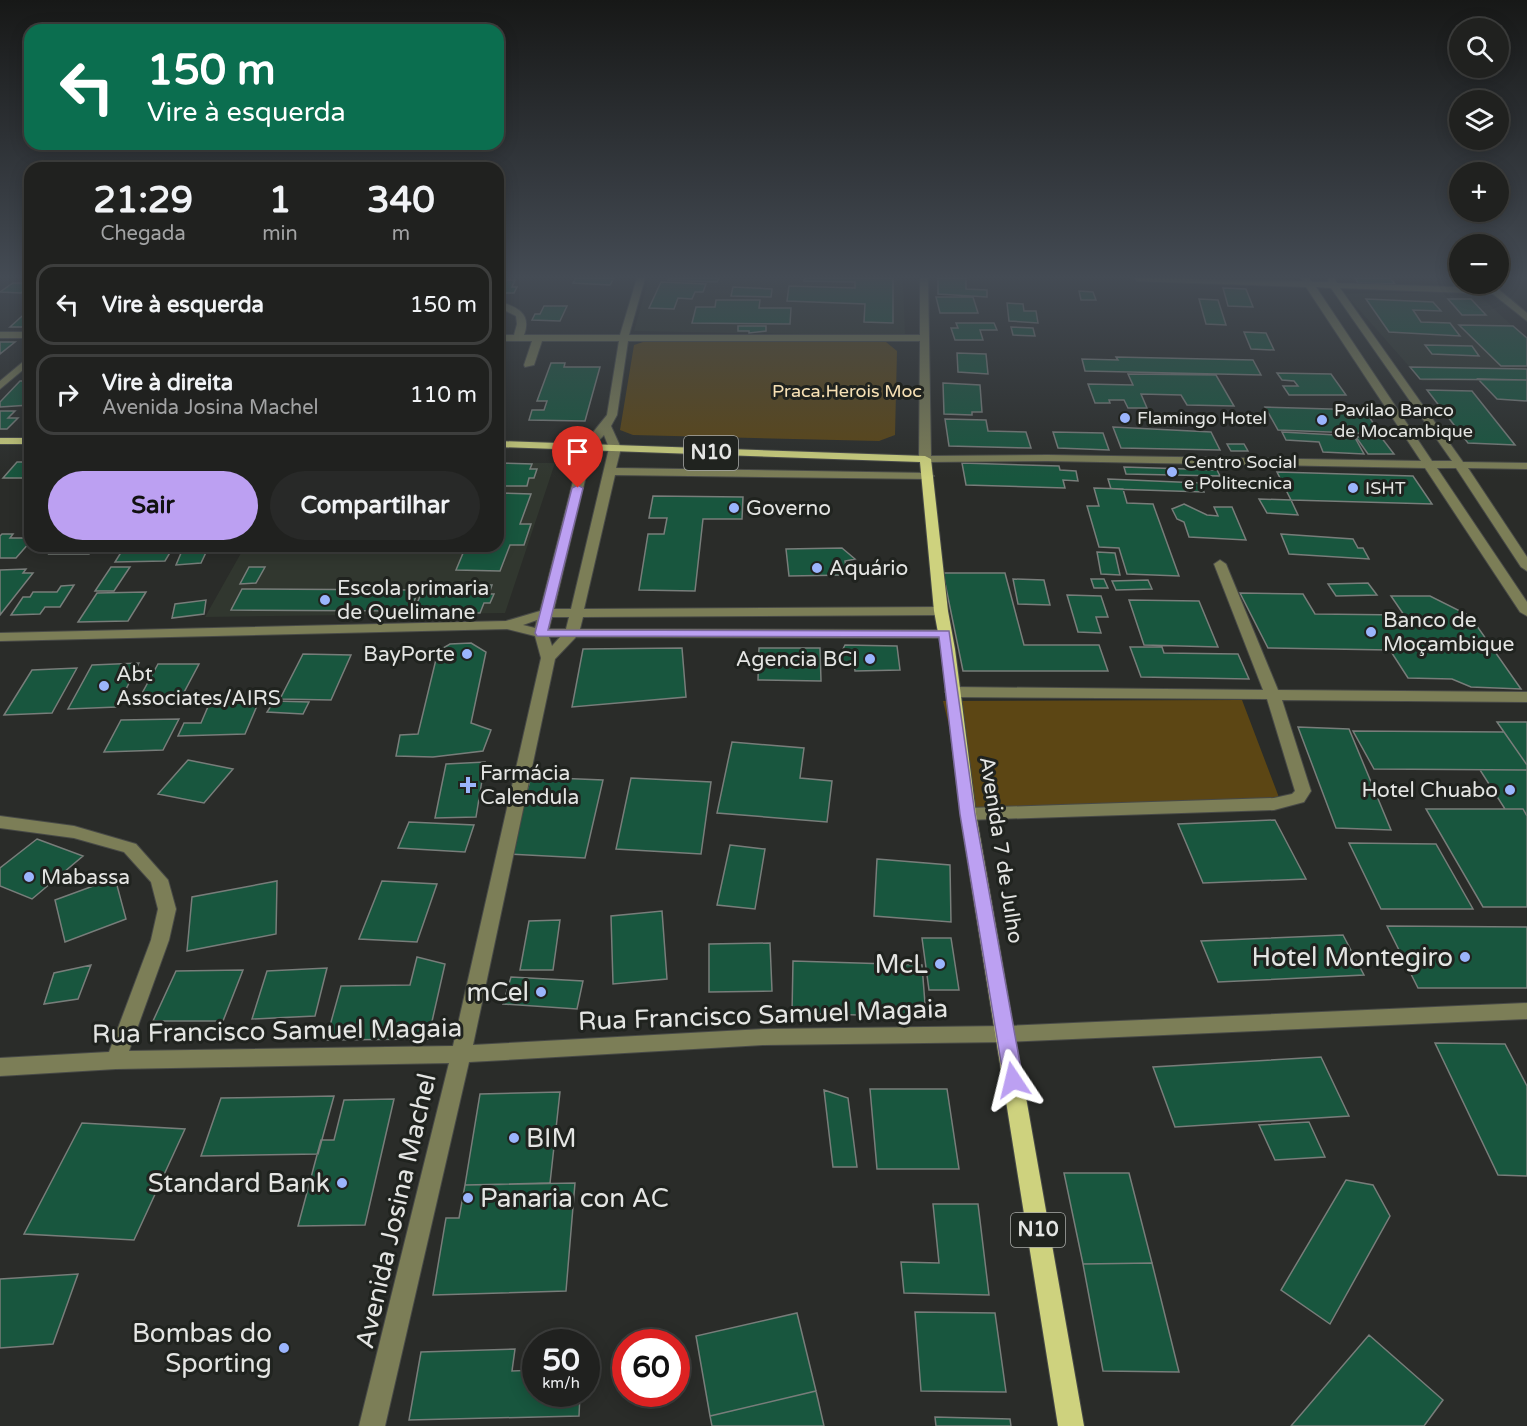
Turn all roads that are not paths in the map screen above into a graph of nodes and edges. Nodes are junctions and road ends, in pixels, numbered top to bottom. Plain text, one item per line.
1 (536, 345) edge
2 (623, 345) edge
3 (925, 345) edge
4 (1349, 345) edge
5 (1374, 345) edge
6 (24, 364) edge
7 (529, 365) dead end
8 (0, 386) edge
9 (606, 426) junction
10 (0, 441) edge
11 (24, 441) edge
12 (504, 444) edge
13 (588, 446) junction
14 (615, 448) junction
15 (925, 459) junction
16 (1428, 465) junction
17 (1460, 465) junction
18 (1527, 466) edge
19 (608, 471) junction
20 (927, 476) junction
21 (1220, 564) dead end
22 (1527, 567) edge
23 (941, 611) junction
24 (1527, 612) edge
25 (546, 613) junction
26 (576, 613) junction
27 (507, 625) junction
28 (541, 633) junction
29 (572, 633) junction
30 (945, 634) junction
31 (0, 637) edge
32 (548, 658) junction
33 (952, 692) junction
34 (1274, 696) junction
35 (1527, 697) edge
36 (968, 814) junction
37 (0, 822) edge
38 (1527, 1011) edge
39 (1006, 1034) junction
40 (461, 1054) junction
41 (116, 1060) junction
42 (0, 1067) edge
43 (372, 1426) edge
44 (1071, 1426) edge

1 - 7 street
2 - 9 street
3 - 15 street, Avenida 7 de Julho
4 - 16 street
5 - 17 street
6 - 8 street
9 - 13 street
9 - 14 street
10 - 11 main road
12 - 13 main road, N10
13 - 14 main road, N10
13 - 25 street, Avenida Josina Machel
14 - 15 main road, N10
14 - 19 street
15 - 16 street
15 - 20 main road, Avenida 7 de Julho / N10
16 - 17 street
16 - 24 street
17 - 18 street
17 - 22 street
19 - 20 street
19 - 26 street
20 - 23 main road, Avenida 7 de Julho / N10
21 - 34 street
23 - 26 street
23 - 30 main road, Avenida 7 de Julho / N10
25 - 26 street
25 - 27 street
25 - 28 street, Avenida Josina Machel
26 - 29 street
27 - 28 street
27 - 31 street
28 - 29 street
28 - 32 street, Avenida Josina Machel
29 - 30 street
29 - 32 street
30 - 33 main road, Avenida 7 de Julho / N10
32 - 40 street, Avenida Josina Machel
33 - 34 street
33 - 36 main road, Avenida 7 de Julho / N10
34 - 35 street
34 - 36 street
36 - 39 main road, Avenida 7 de Julho / N10
37 - 41 street
38 - 39 street, Rua Francisco Samuel Magaia
39 - 40 street, Rua Francisco Samuel Magaia
39 - 44 main road, Avenida 7 de Julho / N10
40 - 41 street, Rua Francisco Samuel Magaia
40 - 43 street, Avenida Josina Machel
41 - 42 street, Rua Francisco Samuel Magaia

